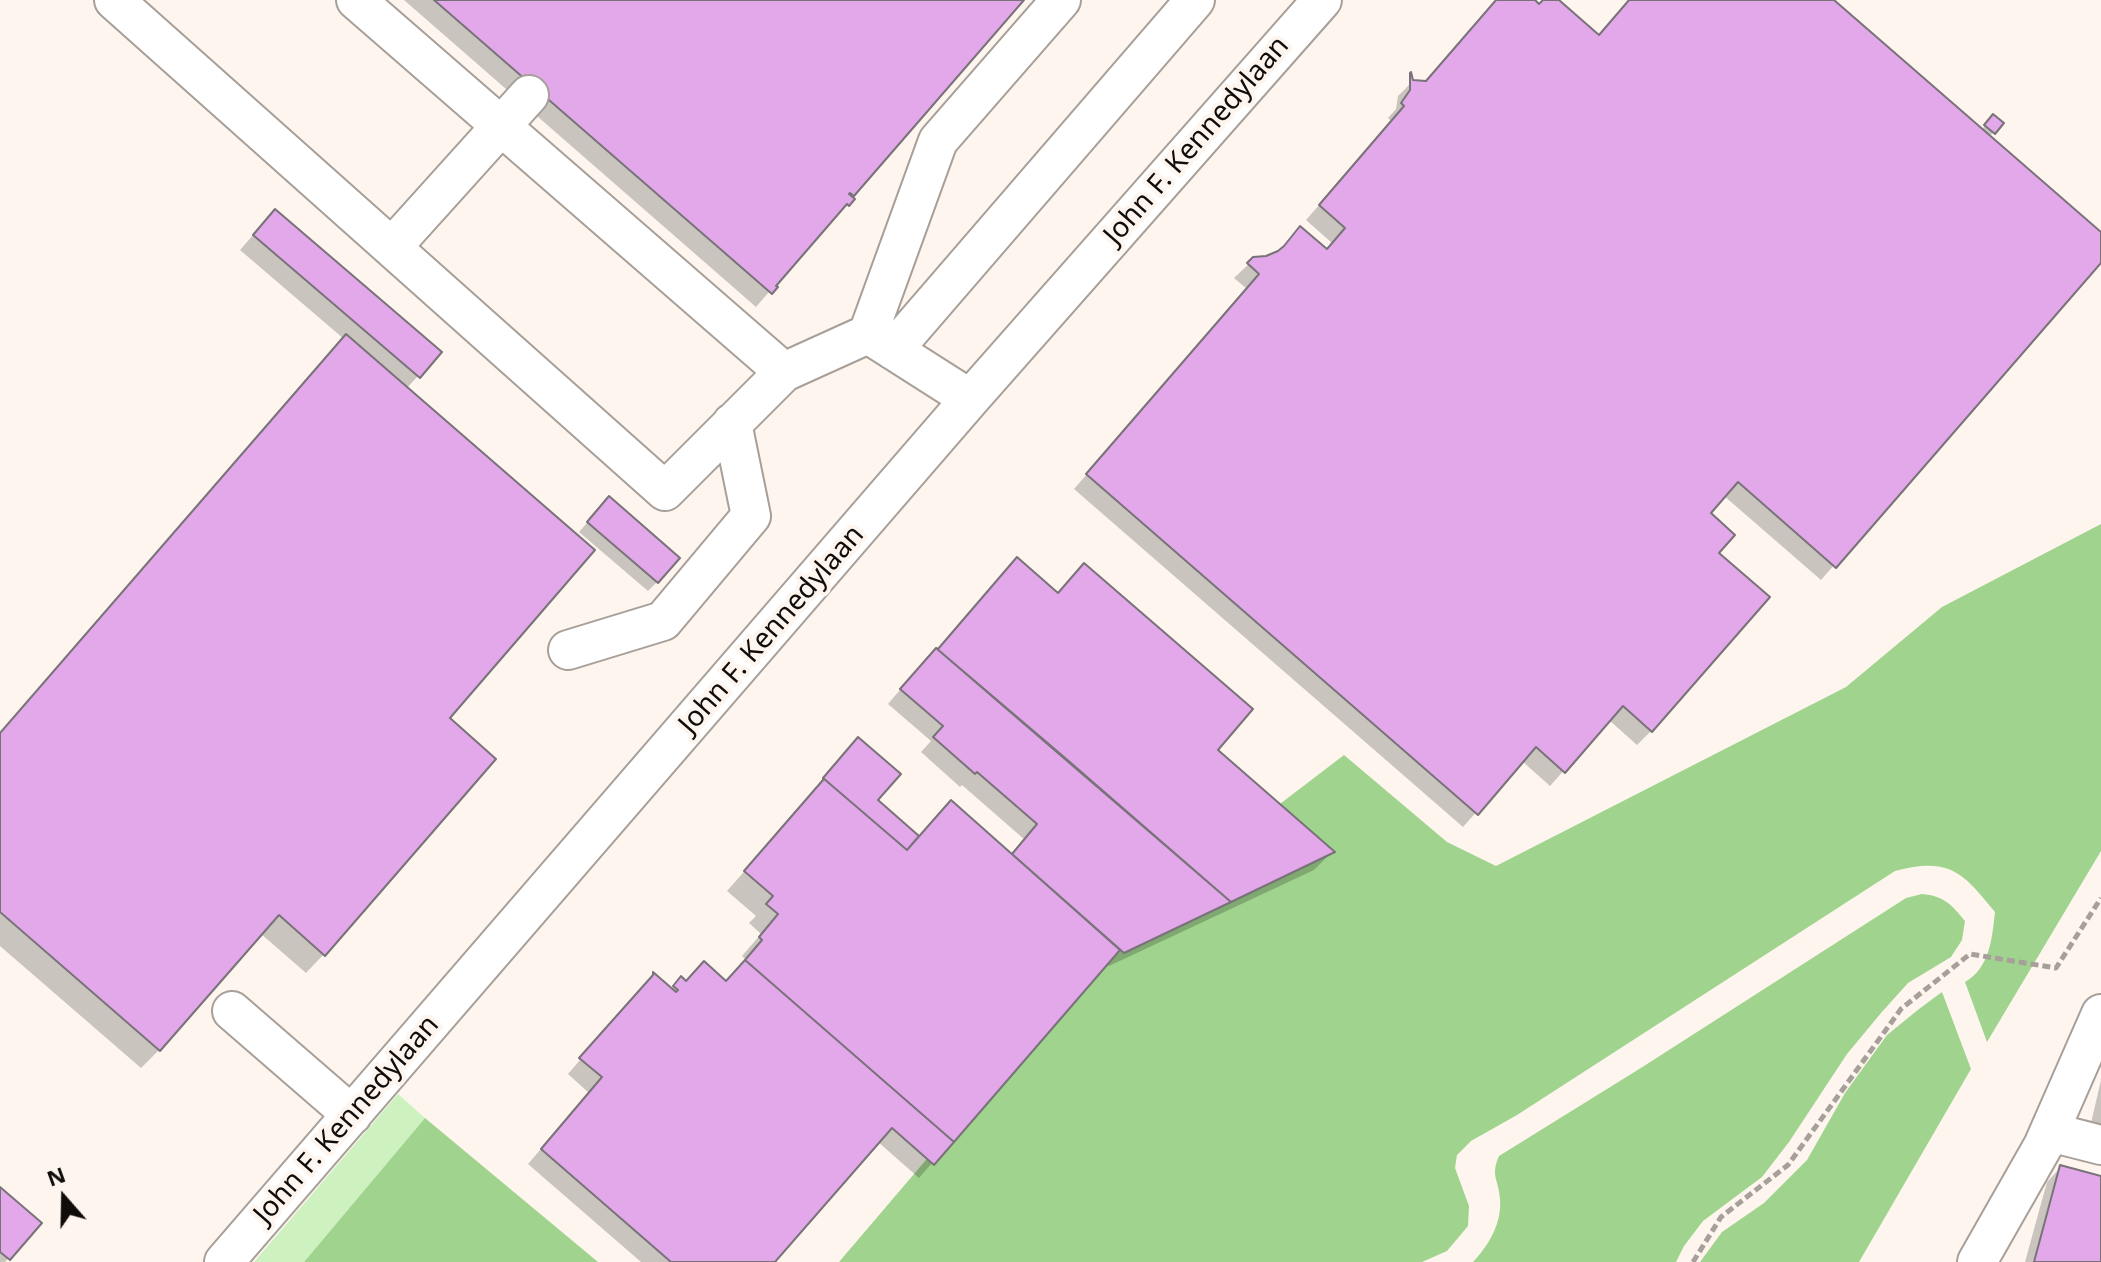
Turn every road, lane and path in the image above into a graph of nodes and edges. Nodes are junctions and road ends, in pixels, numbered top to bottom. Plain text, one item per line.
1 (114, 0) edge
2 (356, 0) edge
3 (1061, 0) edge
4 (1195, 0) edge
5 (1322, 0) edge
6 (529, 95) dead end
7 (501, 126) junction
8 (392, 247) junction
9 (881, 342) junction
10 (784, 372) junction
11 (970, 399) junction
12 (732, 423) junction
13 (568, 650) dead end
14 (2101, 898) edge
15 (232, 1011) dead end
16 (2101, 1014) edge
17 (352, 1115) junction
18 (2050, 1132) junction
19 (2101, 1145) edge
20 (224, 1262) edge
21 (1693, 1262) edge
22 (1977, 1262) edge

1 - 8 street
2 - 7 street
3 - 9 street
4 - 9 street
5 - 11 street, John F. Kennedylaan
6 - 7 street
7 - 8 street
7 - 10 street
8 - 12 street
9 - 10 street
9 - 11 street
10 - 12 street
11 - 17 street, John F. Kennedylaan
12 - 13 street
14 - 21 path
15 - 17 street
16 - 18 street
17 - 20 street, John F. Kennedylaan
18 - 19 street
18 - 22 street

